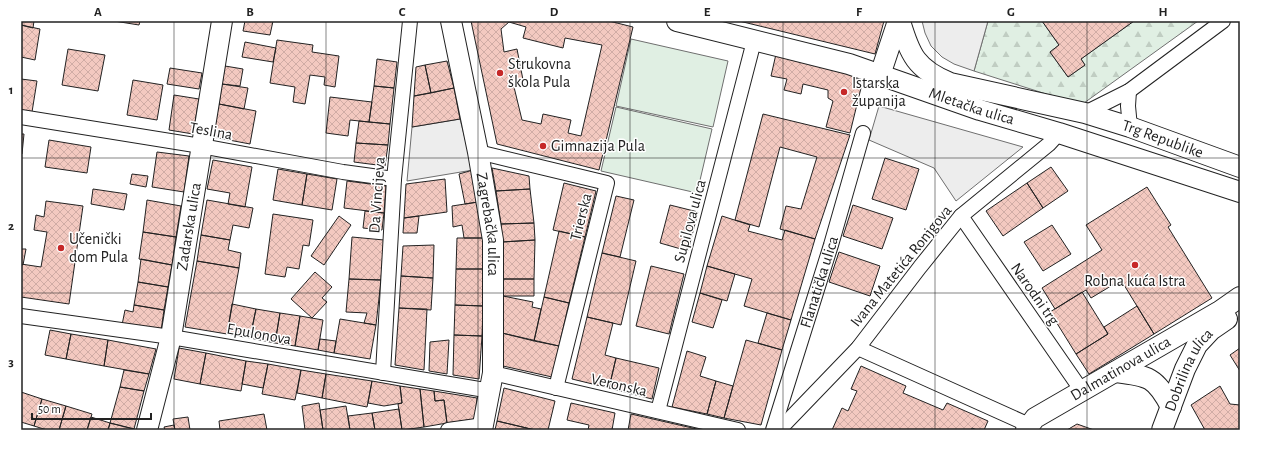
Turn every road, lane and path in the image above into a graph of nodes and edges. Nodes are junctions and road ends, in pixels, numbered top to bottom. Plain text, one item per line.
1 (222, 21) edge
2 (410, 21) edge
3 (451, 21) edge
4 (677, 21) edge
5 (899, 21) edge
6 (1223, 21) edge
7 (754, 41) junction
8 (880, 75) junction
9 (1129, 91) junction
10 (1085, 113) junction
11 (21, 116) edge
12 (1130, 126) junction
13 (863, 133) dead end
14 (1059, 133) junction
15 (201, 146) junction
16 (1104, 148) joint
17 (478, 152) junction
18 (1240, 167) edge
19 (394, 179) junction
20 (1240, 192) edge
21 (961, 216) junction
22 (1240, 297) edge
23 (1229, 314) edge
24 (21, 316) edge
25 (171, 337) junction
26 (858, 348) junction
27 (1115, 372) junction
28 (383, 373) junction
29 (492, 382) junction
30 (556, 388) junction
31 (1082, 391) junction
32 (1171, 407) junction
33 (658, 411) junction
34 (1027, 427) edge
35 (483, 428) edge
36 (147, 430) edge
37 (448, 430) edge
38 (738, 430) edge
39 (773, 430) edge
40 (779, 430) edge
41 (1162, 430) edge

1 - 15 main road, Zadarska ulica
2 - 19 street, Da Vincijeva
3 - 17 main road, Zagrebačka ulica
4 - 7 main road, Mletačka ulica
5 - 8 main road
5 - 10 main road, Mletačka ulica
6 - 9 street
7 - 8 main road, Mletačka ulica
7 - 33 street, Supilova ulica
8 - 14 main road, Mletačka ulica
9 - 10 street
9 - 12 street
10 - 12 main road, Trg Republike
11 - 15 street, Teslina
12 - 18 main road, Trg Republike
13 - 39 street, Flanatička ulica
14 - 16 main road, Mletačka ulica
14 - 21 street, Ivana Matetića Ronjgova
15 - 19 street, Teslina
15 - 25 main road, Zadarska ulica
16 - 20 main road, Trg Republike
17 - 29 main road, Zagrebačka ulica
17 - 30 street, Trierska
19 - 28 street, Da Vincijeva
21 - 26 street, Ivana Matetića Ronjgova
21 - 31 street, Narodni trg
22 - 23 main road
23 - 27 main road, Dalmatinova ulica
23 - 32 main road, Dobrilina ulica
24 - 25 street, Epulonova
25 - 28 street, Epulonova
25 - 36 main road, Zadarska ulica
26 - 34 street
26 - 40 street, Ivana Matetića Ronjgova
27 - 31 main road, Dalmatinova ulica
27 - 32 main road
28 - 29 street, Epulonova
29 - 30 street, Veronska
29 - 35 main road, Zagrebačka ulica
30 - 33 street, Veronska
31 - 34 main road, Dalmatinova ulica
32 - 41 main road, Dobrilina ulica
33 - 38 street, Veronska
35 - 37 street

